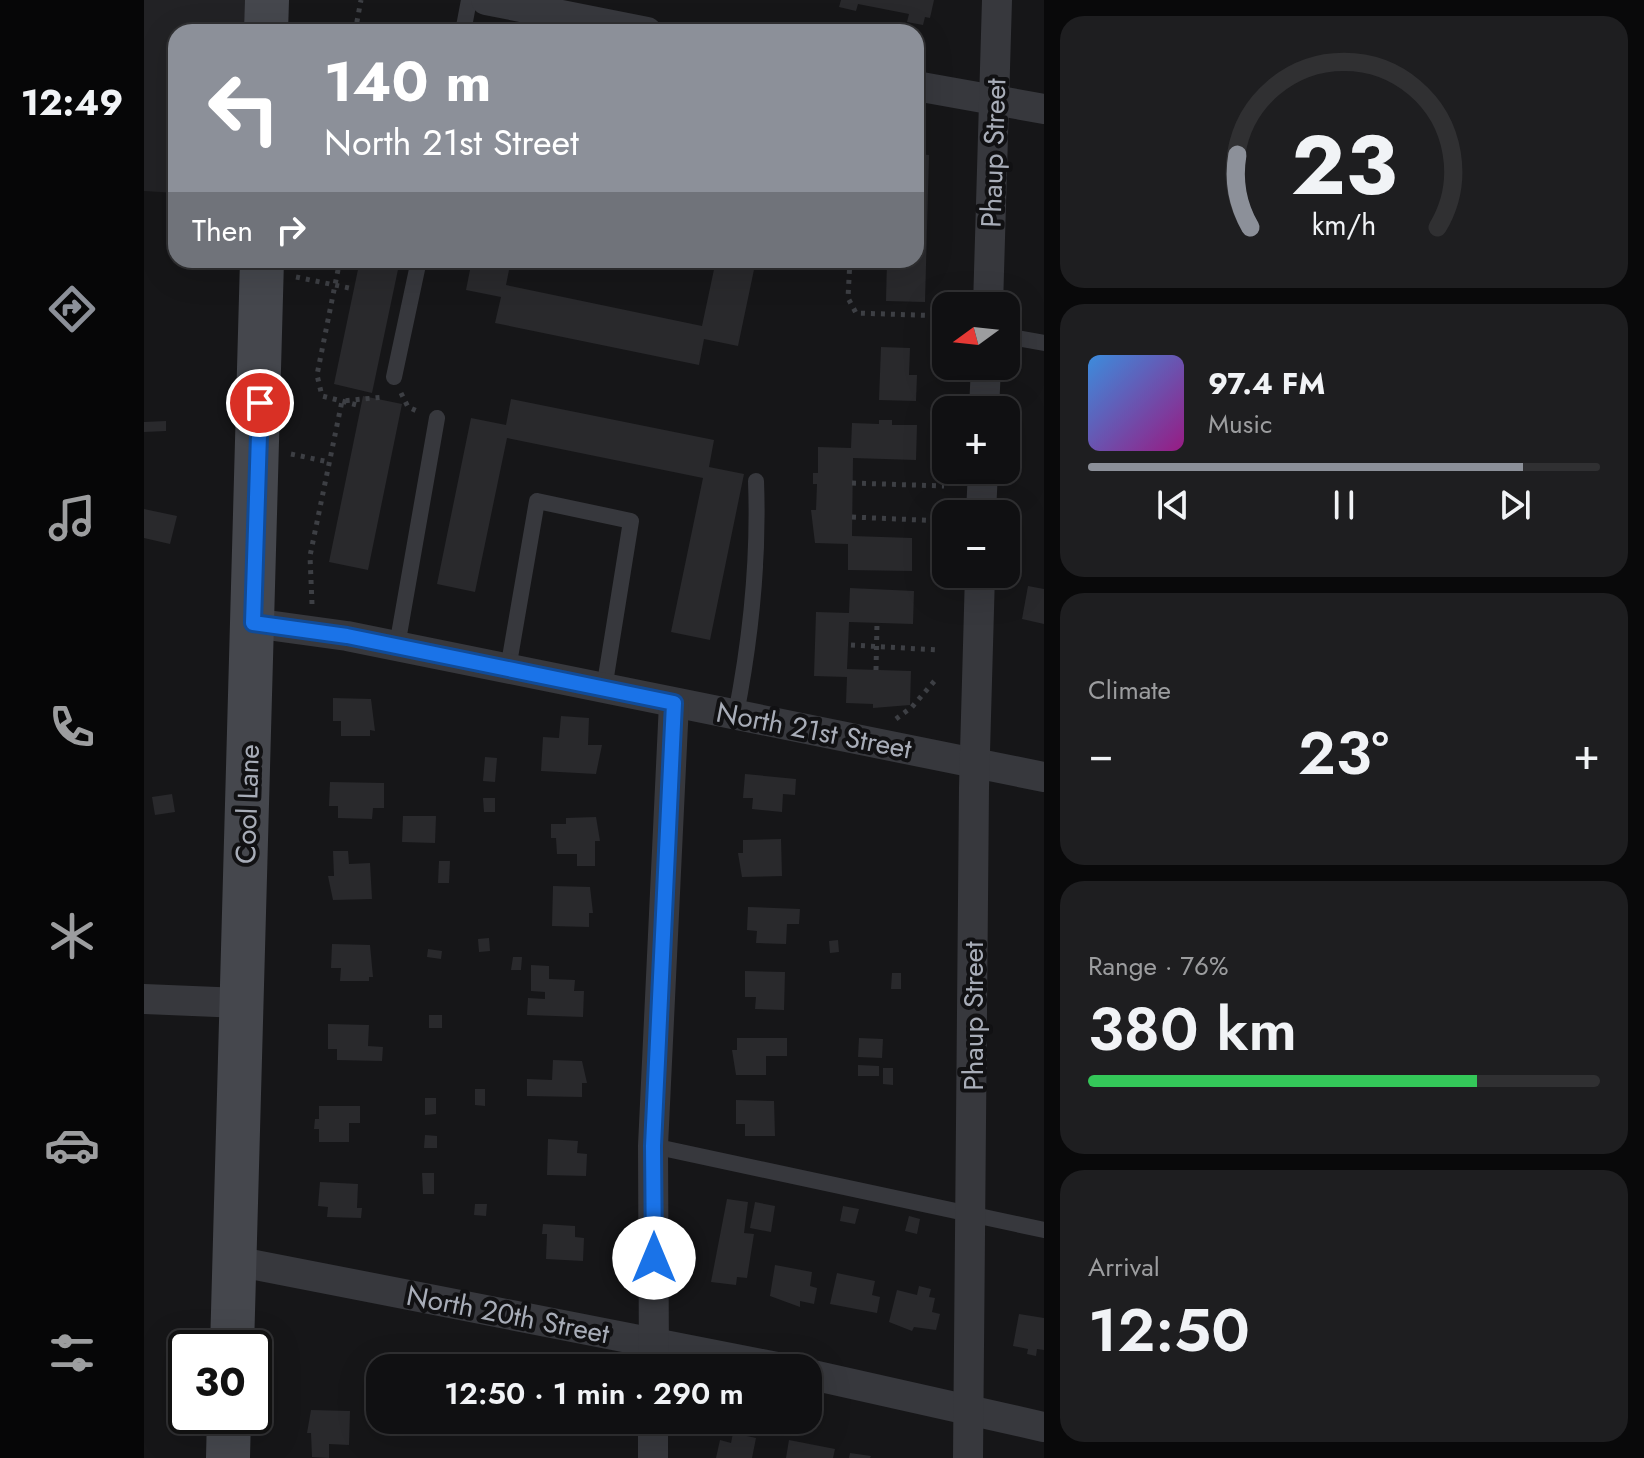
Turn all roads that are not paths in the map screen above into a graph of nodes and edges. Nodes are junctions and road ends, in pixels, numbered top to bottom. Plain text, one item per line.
1 (267, 0) edge
2 (469, 0) edge
3 (486, 0) edge
4 (997, 0) edge
5 (266, 24) edge
6 (464, 24) edge
7 (591, 24) edge
8 (924, 88) edge
9 (995, 101) junction
10 (1044, 109) edge
11 (272, 268) edge
12 (417, 268) edge
13 (988, 292) edge
14 (1020, 339) edge
15 (1044, 343) edge
16 (394, 377) dead end
17 (437, 418) dead end
18 (756, 481) dead end
19 (980, 588) edge
20 (253, 623) junction
21 (397, 646) junction
22 (508, 669) junction
23 (604, 689) junction
24 (674, 703) junction
25 (736, 714) junction
26 (974, 762) junction
27 (1044, 777) edge
28 (144, 999) edge
29 (241, 1003) junction
30 (653, 1146) junction
31 (972, 1216) junction
32 (1044, 1230) edge
33 (235, 1261) junction
34 (233, 1330) edge
35 (650, 1354) edge
36 (654, 1354) edge
37 (822, 1377) edge
38 (971, 1411) junction
39 (1044, 1427) edge
40 (229, 1434) edge
41 (653, 1434) edge
42 (228, 1458) edge
43 (653, 1458) edge
44 (968, 1458) edge

1 - 5 street
2 - 6 lane
3 - 7 street
4 - 9 street, Phaup Street
8 - 9 street
9 - 10 street
9 - 13 street, Phaup Street
11 - 20 street, Cool Lane
12 - 16 lane
14 - 15 lane
17 - 21 lane
18 - 25 lane
19 - 26 street, Phaup Street
20 - 21 street, North 21st Street
20 - 29 street, Cool Lane
21 - 22 street, North 21st Street
22 - 23 street, North 21st Street
22 - 23 lane
23 - 24 street, North 21st Street
24 - 25 street, North 21st Street
24 - 30 street
25 - 26 street, North 21st Street
26 - 27 street, North 21st Street
26 - 31 street, Phaup Street
28 - 29 street
29 - 33 street, Cool Lane
30 - 31 lane
30 - 36 street
31 - 32 lane
31 - 38 street, Phaup Street
33 - 34 street, Cool Lane
33 - 35 street, North 20th Street
37 - 38 street
38 - 39 street
38 - 44 street, Phaup Street
40 - 42 street
41 - 43 street

